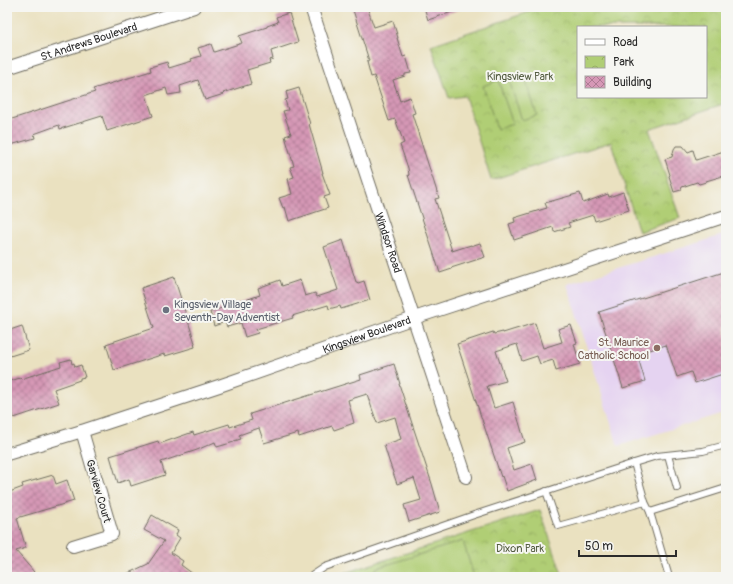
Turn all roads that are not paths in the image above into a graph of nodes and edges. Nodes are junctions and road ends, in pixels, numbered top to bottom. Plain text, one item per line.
1 (194, 7) edge
2 (311, 7) edge
3 (7, 68) edge
4 (726, 216) edge
5 (414, 318) junction
6 (82, 431) junction
7 (726, 445) edge
8 (7, 454) edge
9 (668, 455) junction
10 (634, 463) junction
11 (466, 477) dead end
12 (677, 488) dead end
13 (726, 488) edge
14 (546, 491) junction
15 (645, 502) junction
16 (650, 512) junction
17 (73, 546) dead end
18 (310, 577) edge
19 (669, 577) edge

1 - 3 street, St Andrews Boulevard
2 - 5 street, Windsor Road
4 - 5 street, Kingsview Boulevard
5 - 6 street, Kingsview Boulevard
5 - 11 street, Windsor Road
6 - 8 street, Kingsview Boulevard
6 - 17 street, Garview Court
7 - 9 lane
9 - 10 lane
9 - 12 lane
10 - 14 lane
10 - 15 lane
13 - 16 lane
14 - 15 lane
14 - 18 lane
15 - 16 lane
16 - 19 lane

